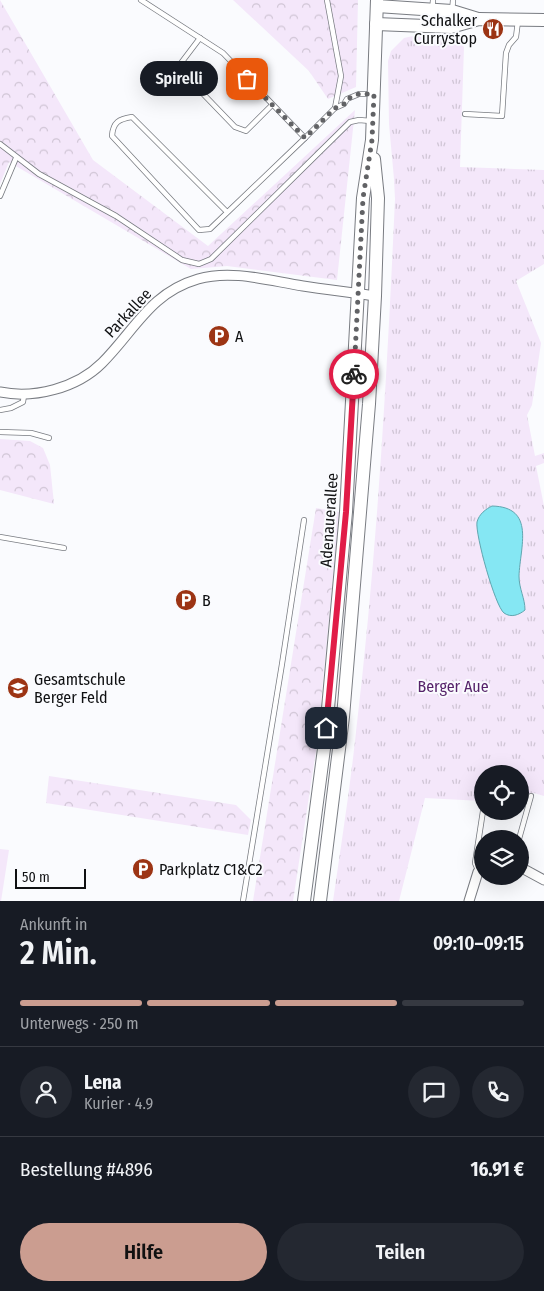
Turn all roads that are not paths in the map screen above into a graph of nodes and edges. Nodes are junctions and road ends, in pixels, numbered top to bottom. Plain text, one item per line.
1 (141, 0) edge
2 (327, 0) edge
3 (377, 3) edge
4 (433, 4) edge
5 (453, 6) edge
6 (480, 19) junction
7 (518, 19) junction
8 (544, 20) edge
9 (376, 24) junction
10 (431, 27) junction
11 (451, 27) junction
12 (200, 38) junction
13 (374, 94) junction
14 (272, 105) junction
15 (335, 108) junction
16 (465, 114) dead end
17 (373, 122) junction
18 (305, 138) junction
19 (372, 140) junction
20 (0, 144) edge
21 (16, 158) junction
22 (0, 196) edge
23 (227, 212) junction
24 (359, 293) junction
25 (375, 296) junction
26 (0, 392) edge
27 (24, 395) junction
28 (0, 410) edge
29 (0, 432) edge
30 (49, 438) dead end
31 (304, 520) dead end
32 (0, 537) edge
33 (64, 548) dead end
34 (531, 796) dead end
35 (522, 830) edge
36 (529, 872) edge
37 (544, 880) edge
38 (474, 885) edge
39 (243, 901) edge
40 (304, 901) edge
41 (320, 901) edge
42 (469, 901) edge

1 - 12 lane
2 - 15 lane
3 - 4 main road
3 - 9 main road, Adenauerallee
4 - 5 main road
4 - 10 lane
5 - 6 main road
5 - 11 lane
6 - 7 main road
6 - 11 main road
7 - 8 main road
7 - 16 lane
9 - 10 main road
9 - 13 main road, Adenauerallee
10 - 11 main road
12 - 14 lane
12 - 14 lane
13 - 15 lane
13 - 17 main road, Adenauerallee
14 - 18 lane
15 - 18 lane
17 - 19 main road, Adenauerallee
17 - 21 lane
18 - 23 lane
19 - 24 main road, Adenauerallee
19 - 25 main road, Adenauerallee
20 - 21 lane
21 - 22 lane
23 - 23 lane
24 - 25 street, Parkallee
24 - 27 street, Parkallee
24 - 40 main road, Adenauerallee
25 - 41 main road, Adenauerallee
26 - 27 street, Parkallee
27 - 28 lane
29 - 30 lane
31 - 39 lane
32 - 33 lane
34 - 35 lane
36 - 37 street
38 - 42 street

